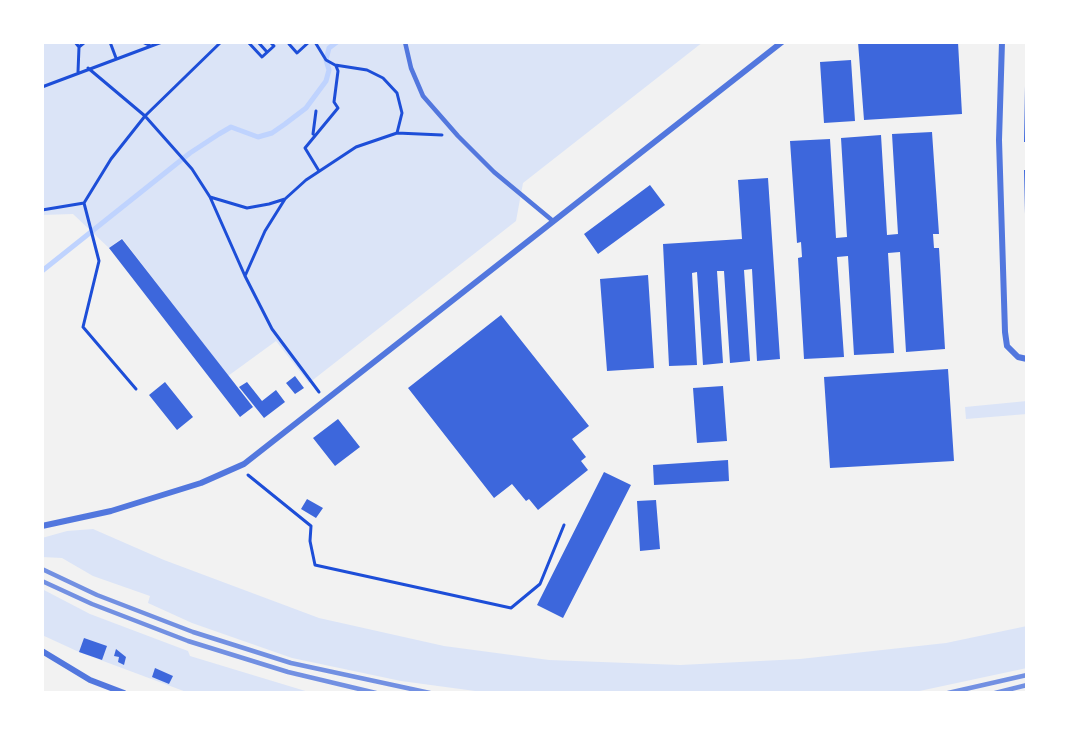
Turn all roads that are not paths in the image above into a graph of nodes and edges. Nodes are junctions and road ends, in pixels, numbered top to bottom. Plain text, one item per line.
1 (405, 42) edge
2 (782, 42) edge
3 (1002, 42) edge
4 (553, 221) junction
5 (1027, 359) edge
6 (42, 526) edge
7 (42, 651) edge
8 (124, 693) edge

1 - 4 lane
2 - 4 street
3 - 5 street
4 - 6 street
7 - 8 street

